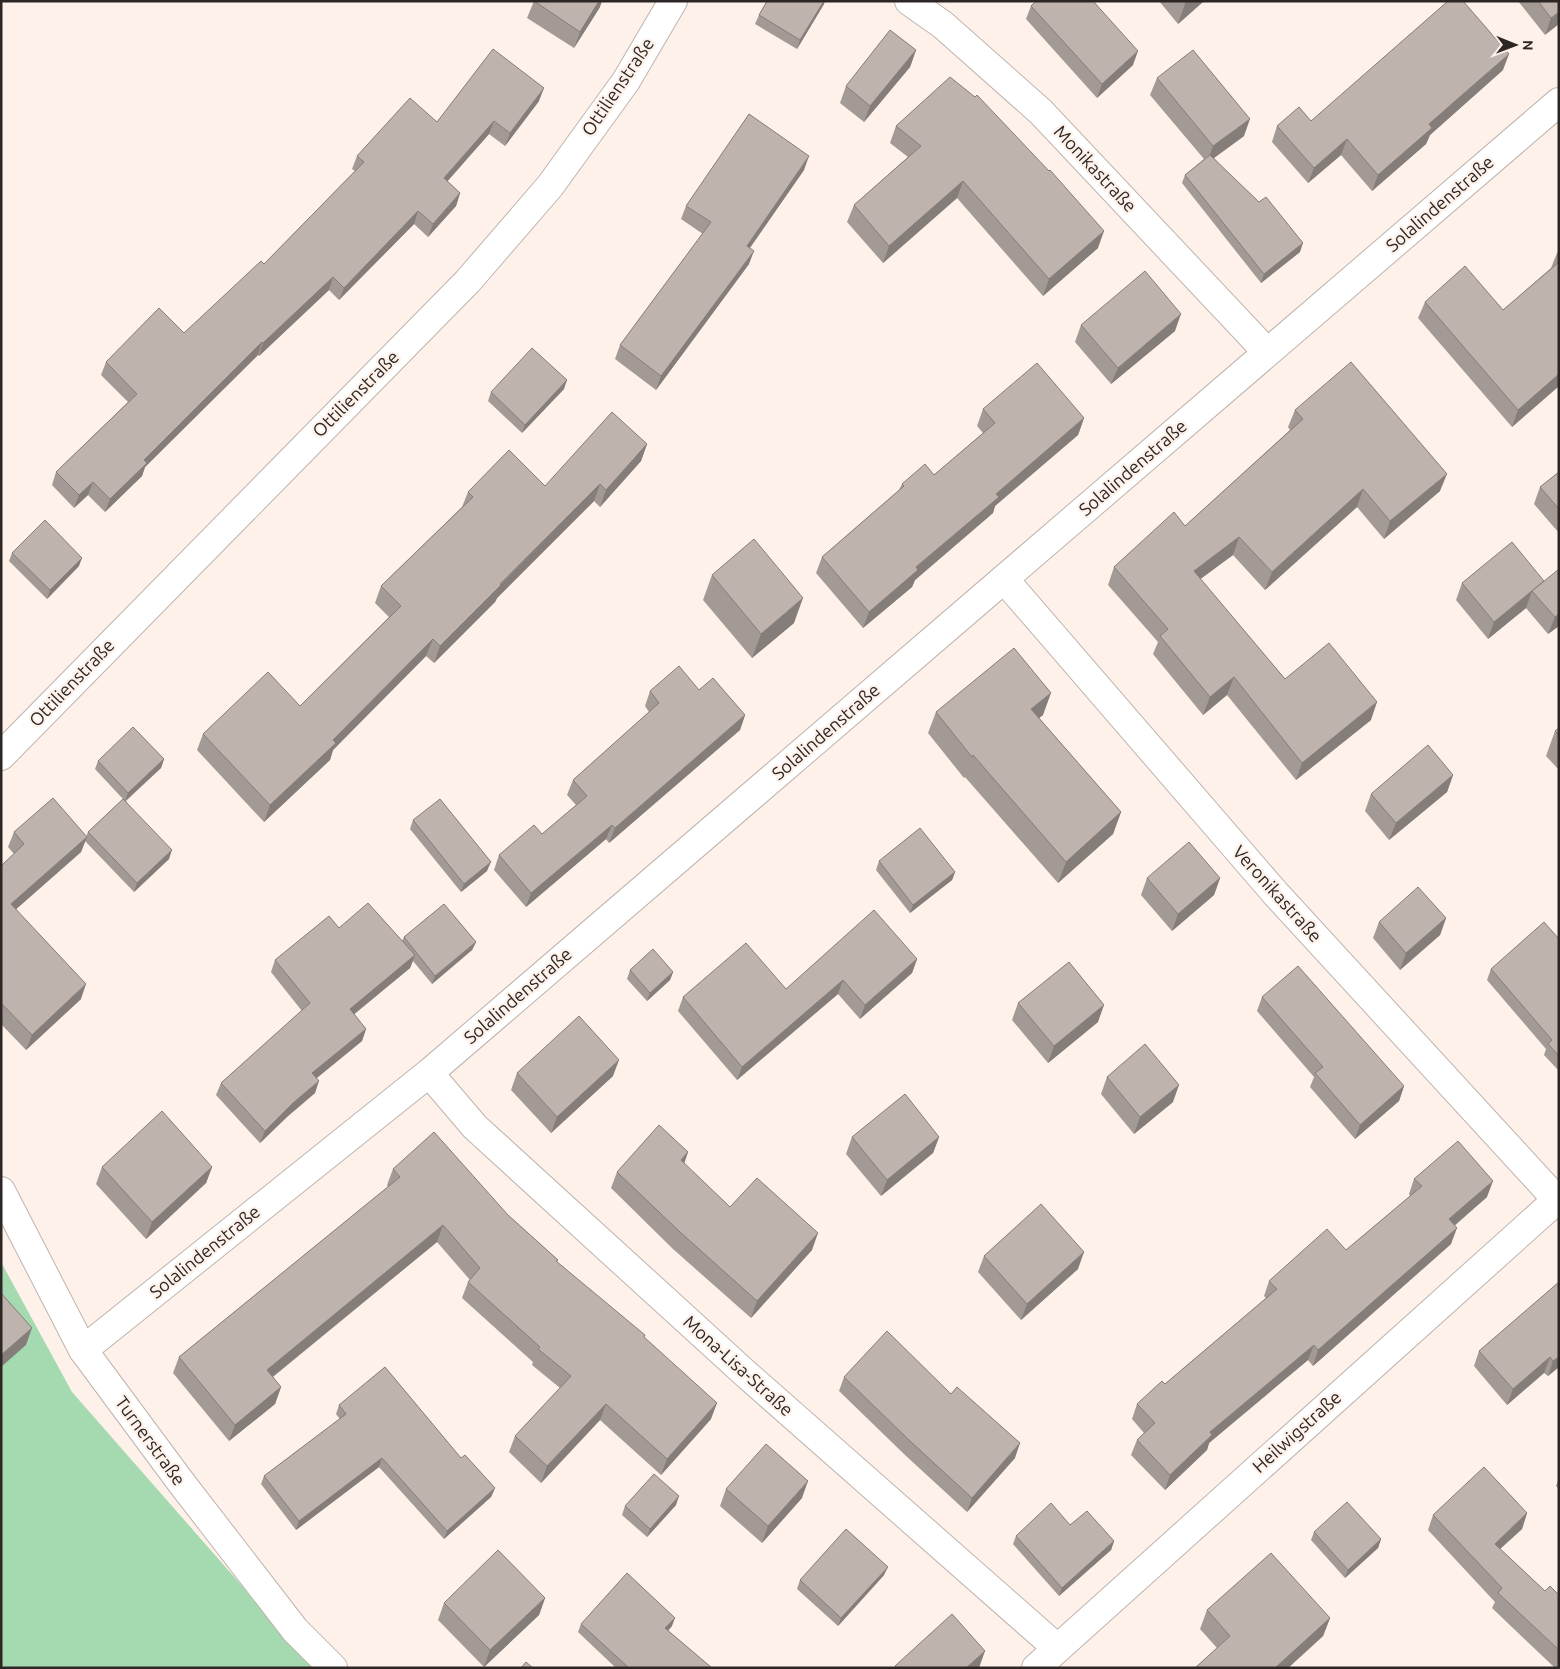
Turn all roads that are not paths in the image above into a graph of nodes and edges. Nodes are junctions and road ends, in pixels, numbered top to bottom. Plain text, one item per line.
1 (673, 1) edge
2 (909, 1) edge
3 (1559, 102) edge
4 (1267, 352) junction
5 (1004, 579) junction
6 (1, 756) edge
7 (429, 1073) junction
8 (1, 1191) edge
9 (1558, 1200) edge
10 (83, 1350) junction
11 (1057, 1648) junction
12 (333, 1668) edge
13 (1036, 1668) edge

1 - 6 street, Ottilienstraße
2 - 4 street, Monikastraße
3 - 4 street, Solalindenstraße
4 - 5 street, Solalindenstraße
5 - 7 street, Solalindenstraße
5 - 9 street, Veronikastraße
7 - 10 street, Solalindenstraße
7 - 11 street, Mona-Lisa-Straße
8 - 10 street, Turnerstraße
9 - 11 street, Heilwigstraße
10 - 12 street, Turnerstraße
11 - 13 street, Heilwigstraße

